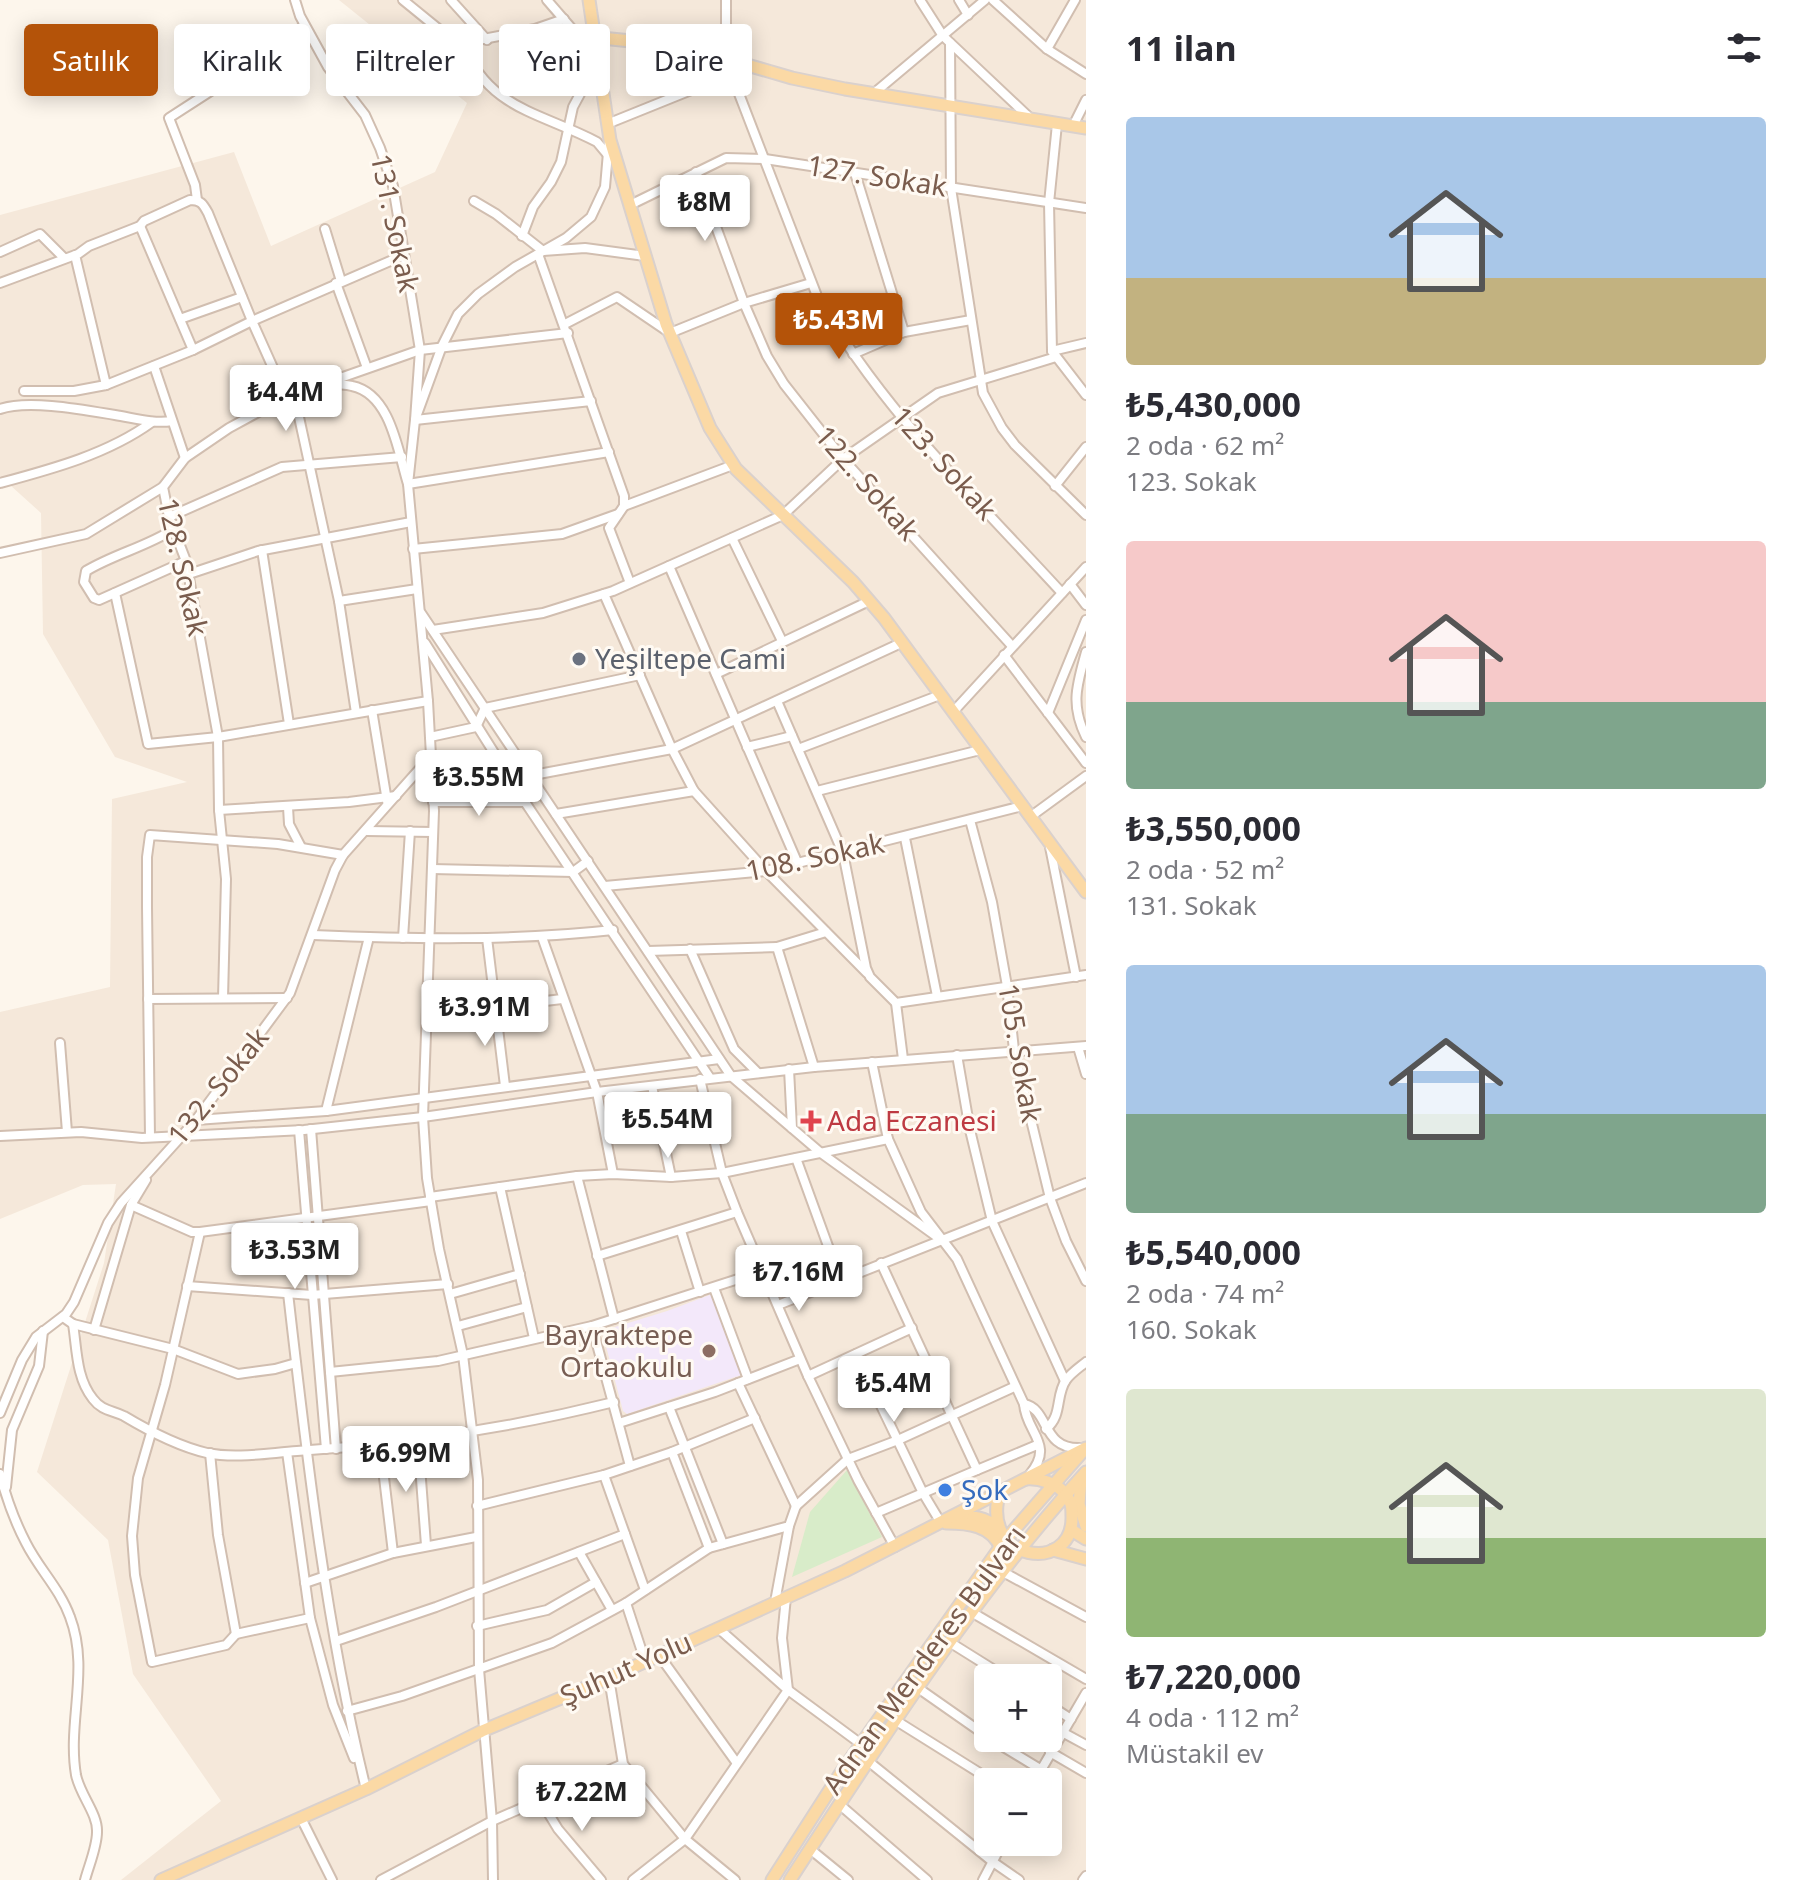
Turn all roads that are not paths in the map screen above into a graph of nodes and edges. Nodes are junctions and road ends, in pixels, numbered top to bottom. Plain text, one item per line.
1 (295, 0) edge
2 (403, 0) edge
3 (451, 0) edge
4 (547, 0) edge
5 (589, 0) edge
6 (726, 0) edge
7 (920, 0) edge
8 (959, 0) edge
9 (985, 0) edge
10 (993, 0) edge
11 (1075, 0) edge
12 (968, 15) junction
13 (564, 19) junction
14 (304, 24) edge
15 (432, 24) edge
16 (569, 24) edge
17 (591, 24) edge
18 (726, 24) edge
19 (310, 36) edge
20 (483, 40) edge
21 (487, 40) junction
22 (946, 40) junction
23 (1047, 49) junction
24 (752, 67) edge
25 (1086, 74) edge
26 (483, 80) edge
27 (873, 94) junction
28 (203, 96) edge
29 (579, 96) edge
30 (602, 96) edge
31 (676, 96) edge
32 (740, 96) edge
33 (1086, 100) edge
34 (950, 107) junction
35 (1031, 120) junction
36 (607, 124) junction
37 (1057, 124) junction
38 (1073, 126) junction
39 (1086, 128) edge
40 (567, 129) junction
41 (610, 140) junction
42 (607, 154) junction
43 (765, 159) junction
44 (696, 172) junction
45 (855, 173) junction
46 (951, 188) junction
47 (197, 200) junction
48 (474, 201) dead end
49 (1049, 203) junction
50 (630, 205) junction
51 (1086, 208) edge
52 (140, 226) junction
53 (325, 229) dead end
54 (522, 236) junction
55 (0, 252) edge
56 (540, 252) junction
57 (75, 255) junction
58 (404, 255) junction
59 (645, 256) junction
60 (64, 258) junction
61 (338, 282) junction
62 (0, 283) edge
63 (811, 283) junction
64 (242, 297) junction
65 (744, 303) junction
66 (180, 319) junction
67 (971, 320) junction
68 (252, 321) junction
69 (566, 329) junction
70 (904, 332) junction
71 (670, 333) junction
72 (1086, 343) edge
73 (442, 346) junction
74 (193, 350) junction
75 (420, 350) junction
76 (853, 354) junction
77 (1054, 354) junction
78 (154, 366) junction
79 (367, 368) junction
80 (980, 381) junction
81 (324, 383) junction
82 (106, 385) junction
83 (24, 391) dead end
84 (1086, 395) edge
85 (290, 396) junction
86 (591, 401) junction
87 (0, 409) edge
88 (900, 418) junction
89 (415, 420) junction
90 (172, 421) junction
91 (152, 422) junction
92 (1086, 447) edge
93 (609, 452) junction
94 (411, 456) junction
95 (400, 457) junction
96 (185, 458) junction
97 (843, 459) junction
98 (309, 464) junction
99 (733, 465) junction
100 (0, 483) edge
101 (408, 484) junction
102 (1055, 486) junction
103 (163, 487) junction
104 (621, 510) junction
105 (783, 515) junction
106 (1086, 515) edge
107 (169, 517) junction
108 (411, 522) junction
109 (174, 529) junction
110 (326, 538) junction
111 (732, 538) junction
112 (413, 549) junction
113 (262, 550) junction
114 (0, 553) edge
115 (186, 561) junction
116 (669, 566) junction
117 (1086, 567) edge
118 (189, 574) junction
119 (630, 583) junction
120 (1070, 584) junction
121 (417, 589) junction
122 (115, 593) junction
123 (1062, 593) junction
124 (604, 594) junction
125 (339, 601) junction
126 (869, 601) junction
127 (1086, 605) edge
128 (419, 609) junction
129 (1086, 620) edge
130 (433, 630) junction
131 (422, 639) junction
132 (782, 641) junction
133 (901, 643) junction
134 (1012, 646) junction
135 (1086, 652) edge
136 (1004, 655) junction
137 (716, 674) junction
138 (640, 675) junction
139 (940, 695) junction
140 (428, 701) junction
141 (777, 701) junction
142 (485, 708) junction
143 (372, 710) junction
144 (953, 712) junction
145 (356, 713) junction
146 (1048, 713) junction
147 (736, 720) junction
148 (289, 724) junction
149 (476, 727) junction
150 (792, 736) junction
151 (218, 737) junction
152 (430, 737) junction
153 (1086, 737) edge
154 (747, 747) junction
155 (672, 749) junction
156 (798, 749) junction
157 (980, 750) junction
158 (431, 756) junction
159 (1086, 763) edge
160 (528, 776) junction
161 (1086, 776) edge
162 (694, 791) junction
163 (817, 791) junction
164 (387, 802) junction
165 (433, 802) junction
166 (525, 802) junction
167 (1022, 806) junction
168 (288, 807) junction
169 (219, 810) junction
170 (556, 814) junction
171 (1030, 817) junction
172 (970, 820) junction
173 (367, 831) junction
174 (410, 831) junction
175 (433, 832) junction
176 (222, 838) junction
177 (905, 838) junction
178 (1049, 842) junction
179 (301, 847) junction
180 (843, 853) junction
181 (343, 855) junction
182 (588, 861) junction
183 (798, 864) junction
184 (432, 869) junction
185 (766, 871) junction
186 (573, 872) junction
187 (605, 886) junction
188 (1086, 892) edge
189 (613, 930) junction
190 (826, 932) junction
191 (313, 935) junction
192 (369, 937) junction
193 (542, 937) junction
194 (403, 938) junction
195 (487, 938) junction
196 (431, 939) junction
197 (777, 947) junction
198 (690, 949) junction
199 (648, 951) junction
200 (1081, 976) edge
201 (870, 977) junction
202 (1007, 986) junction
203 (937, 996) junction
204 (223, 998) junction
205 (287, 998) junction
206 (148, 999) junction
207 (562, 999) junction
208 (896, 1003) junction
209 (496, 1007) junction
210 (428, 1015) junction
211 (60, 1043) dead end
212 (1082, 1046) edge
213 (1014, 1050) junction
214 (957, 1055) junction
215 (719, 1059) junction
216 (903, 1059) junction
217 (699, 1062) junction
218 (872, 1062) junction
219 (814, 1067) junction
220 (789, 1069) junction
221 (759, 1073) junction
222 (1086, 1074) edge
223 (589, 1075) junction
224 (731, 1076) junction
225 (705, 1079) junction
226 (505, 1086) junction
227 (652, 1086) junction
228 (597, 1092) junction
229 (424, 1099) junction
230 (326, 1111) junction
231 (423, 1117) junction
232 (196, 1120) junction
233 (792, 1128) junction
234 (311, 1129) junction
235 (299, 1130) junction
236 (67, 1132) junction
237 (0, 1136) edge
238 (179, 1136) junction
239 (150, 1137) junction
240 (888, 1139) junction
241 (165, 1151) junction
242 (821, 1153) junction
243 (796, 1158) junction
244 (722, 1173) junction
245 (613, 1174) junction
246 (577, 1176) junction
247 (671, 1177) junction
248 (1086, 1183) edge
249 (500, 1187) junction
250 (1050, 1198) junction
251 (431, 1199) junction
252 (131, 1205) junction
253 (737, 1212) junction
254 (317, 1215) junction
255 (306, 1217) junction
256 (992, 1221) junction
257 (681, 1231) junction
258 (200, 1232) junction
259 (940, 1239) junction
260 (597, 1256) junction
261 (881, 1263) junction
262 (763, 1271) junction
263 (520, 1274) junction
264 (840, 1279) junction
265 (1086, 1281) edge
266 (187, 1286) junction
267 (714, 1288) junction
268 (449, 1289) junction
269 (700, 1292) junction
270 (288, 1293) junction
271 (324, 1294) junction
272 (312, 1295) junction
273 (778, 1305) junction
274 (527, 1307) junction
275 (63, 1317) junction
276 (614, 1319) junction
277 (73, 1324) junction
278 (458, 1326) junction
279 (592, 1326) junction
280 (912, 1328) junction
281 (94, 1330) junction
282 (44, 1331) junction
283 (534, 1338) junction
284 (173, 1349) junction
285 (856, 1354) junction
286 (463, 1355) junction
287 (800, 1359) junction
288 (1086, 1362) edge
289 (296, 1363) junction
290 (330, 1372) junction
291 (808, 1376) junction
292 (748, 1379) junction
293 (1065, 1381) junction
294 (738, 1383) junction
295 (1014, 1387) junction
296 (614, 1402) junction
297 (1024, 1404) junction
298 (669, 1407) junction
299 (0, 1413) edge
300 (952, 1415) junction
301 (755, 1418) junction
302 (619, 1423) junction
303 (1046, 1429) junction
304 (150, 1431) junction
305 (473, 1432) junction
306 (418, 1440) junction
307 (898, 1440) junction
308 (380, 1444) junction
309 (1037, 1445) dead end
310 (684, 1448) junction
311 (1086, 1448) edge
312 (326, 1449) junction
313 (336, 1449) junction
314 (306, 1451) junction
315 (287, 1452) junction
316 (672, 1452) junction
317 (210, 1453) junction
318 (848, 1459) junction
319 (630, 1466) junction
320 (977, 1470) junction
321 (1085, 1473) edge
322 (0, 1474) edge
323 (604, 1475) junction
324 (1024, 1479) junction
325 (1055, 1486) junction
326 (1000, 1491) junction
327 (923, 1493) junction
328 (7, 1494) junction
329 (1066, 1494) junction
330 (477, 1506) junction
331 (796, 1506) junction
332 (876, 1513) junction
333 (946, 1523) junction
334 (789, 1526) junction
335 (1086, 1526) edge
336 (999, 1528) junction
337 (1073, 1531) junction
338 (625, 1534) junction
339 (476, 1537) junction
340 (1086, 1539) edge
341 (723, 1544) junction
342 (1004, 1544) junction
343 (426, 1545) junction
344 (1064, 1545) junction
345 (895, 1547) junction
346 (709, 1548) junction
347 (1019, 1551) junction
348 (579, 1552) junction
349 (1047, 1552) junction
350 (393, 1553) junction
351 (1085, 1558) edge
352 (1003, 1572) junction
353 (325, 1576) junction
354 (596, 1582) junction
355 (305, 1583) junction
356 (645, 1590) junction
357 (477, 1591) junction
358 (780, 1600) junction
359 (626, 1603) junction
360 (612, 1610) junction
361 (973, 1613) junction
362 (1086, 1617) edge
363 (310, 1618) junction
364 (477, 1626) junction
365 (718, 1628) junction
366 (236, 1634) junction
367 (336, 1641) junction
368 (951, 1643) junction
369 (659, 1655) junction
370 (645, 1661) junction
371 (985, 1664) edge
372 (479, 1669) junction
373 (609, 1678) junction
374 (1086, 1679) edge
375 (918, 1688) junction
376 (788, 1690) junction
377 (1086, 1693) edge
378 (347, 1711) junction
379 (1062, 1713) edge
380 (1071, 1719) junction
381 (895, 1720) junction
382 (974, 1728) edge
383 (482, 1731) junction
384 (1062, 1732) joint
385 (861, 1744) junction
386 (1086, 1745) edge
387 (1011, 1752) edge
388 (1050, 1752) joint
389 (868, 1761) junction
390 (736, 1762) junction
391 (623, 1764) junction
392 (1038, 1768) edge
393 (1041, 1768) edge
394 (974, 1769) edge
395 (1086, 1773) edge
396 (366, 1789) junction
397 (541, 1801) junction
398 (839, 1804) junction
399 (301, 1818) junction
400 (492, 1821) junction
401 (685, 1839) junction
402 (810, 1849) junction
403 (996, 1856) edge
404 (993, 1862) junction
405 (392, 1877) edge
406 (85, 1880) edge
407 (162, 1880) edge
408 (332, 1880) edge
409 (381, 1880) edge
410 (493, 1880) edge
411 (601, 1880) edge
412 (633, 1880) edge
413 (735, 1880) edge
414 (772, 1880) edge
415 (790, 1880) edge
416 (848, 1880) edge
417 (927, 1880) edge
418 (983, 1880) edge
419 (1019, 1880) edge

1 - 14 street, 131. Sokak
2 - 15 street
3 - 21 street
4 - 13 street
5 - 17 main road
6 - 18 street, 123. Sokak
7 - 22 street
8 - 12 street
9 - 12 street
10 - 23 street
11 - 23 street
12 - 22 street
13 - 16 street
13 - 21 street
19 - 58 street, 131. Sokak
20 - 21 street
22 - 27 street
22 - 34 street
22 - 35 street
23 - 25 street
24 - 27 main road
26 - 40 street
27 - 34 main road
28 - 47 street
29 - 40 street
30 - 36 main road
31 - 36 street
32 - 43 street, 123. Sokak
33 - 38 street
34 - 35 main road
34 - 46 street
35 - 37 main road
36 - 41 main road
37 - 38 main road
37 - 49 street
38 - 39 main road
40 - 42 street
40 - 54 street
41 - 42 street
41 - 50 main road
42 - 56 street
43 - 44 street, 127. Sokak
43 - 45 street, 127. Sokak
43 - 63 street, 123. Sokak
44 - 50 street, 127. Sokak
44 - 65 street, 122. Sokak
45 - 46 street, 127. Sokak
45 - 70 street
46 - 49 street, 127. Sokak
46 - 67 street
47 - 52 street
47 - 64 street
48 - 54 street
49 - 51 street, 127. Sokak
49 - 77 street
50 - 59 main road
52 - 57 street
52 - 66 street
53 - 61 street
54 - 56 street
55 - 60 street
56 - 59 street
56 - 69 street
56 - 73 street
57 - 60 street
57 - 82 street
58 - 61 street
58 - 75 street, 131. Sokak
59 - 71 main road
60 - 62 street
61 - 68 street
61 - 79 street
63 - 65 street
63 - 76 street, 123. Sokak
64 - 66 street
64 - 68 street
65 - 71 street
65 - 97 street, 122. Sokak
66 - 74 street
67 - 70 street
67 - 80 street
68 - 74 street
68 - 85 street
69 - 71 street
69 - 73 street
69 - 86 street
70 - 76 street
71 - 99 main road
72 - 77 street
73 - 75 street, 128. Sokak
73 - 89 street
74 - 78 street
75 - 79 street, 128. Sokak
75 - 89 street, 131. Sokak
76 - 88 street, 123. Sokak
77 - 80 street
77 - 84 street
78 - 82 street
78 - 90 street
79 - 81 street, 128. Sokak
80 - 88 street
80 - 102 street
81 - 85 street, 128. Sokak
81 - 95 street
82 - 83 street
85 - 96 street, 128. Sokak
85 - 98 street
86 - 89 street
86 - 93 street
87 - 91 street
88 - 97 street
88 - 123 street, 123. Sokak
89 - 94 street
90 - 91 street
90 - 96 street
91 - 100 street
92 - 102 street
93 - 101 street
93 - 104 street
94 - 95 street
94 - 101 street
95 - 98 street
95 - 101 street
96 - 103 street, 128. Sokak
97 - 105 street
97 - 134 street, 122. Sokak
98 - 107 street
98 - 110 street
99 - 104 street
99 - 105 main road
101 - 108 street
102 - 106 street
103 - 107 street, 128. Sokak
103 - 114 street
104 - 112 street
104 - 119 street
105 - 111 street
105 - 126 main road
107 - 109 street, 128. Sokak
108 - 110 street
108 - 112 street
109 - 115 street, 128. Sokak
109 - 122 street
110 - 113 street
110 - 125 street
111 - 116 street
111 - 132 street
112 - 121 street
113 - 118 street
113 - 148 street
115 - 118 street, 128. Sokak
115 - 122 street
116 - 119 street
116 - 137 street
117 - 120 street
118 - 151 street, 128. Sokak
119 - 124 street
120 - 123 street
120 - 127 street
121 - 125 street
121 - 128 street
122 - 151 street
123 - 134 street
124 - 130 street
124 - 138 street
125 - 145 street
126 - 132 street
126 - 133 main road
128 - 130 street
128 - 131 street
129 - 146 street
130 - 142 street
131 - 140 street
131 - 149 street
132 - 137 street
133 - 139 main road
133 - 141 street
134 - 136 street
135 - 153 street
136 - 144 street
136 - 146 street
137 - 147 street
138 - 142 street
138 - 155 street
139 - 144 main road
139 - 156 street
140 - 143 street
140 - 152 street
141 - 147 street
141 - 150 street
142 - 149 street
142 - 160 street
143 - 145 street
143 - 164 street
144 - 157 main road
145 - 148 street
146 - 159 street
147 - 154 street
147 - 155 street
148 - 151 street
149 - 152 street
149 - 166 street
150 - 154 street
150 - 156 street
151 - 169 street, 128. Sokak
152 - 158 street
154 - 183 street
155 - 160 street
155 - 162 street
156 - 163 street
157 - 163 street
157 - 167 main road
158 - 164 street
158 - 165 street
160 - 170 street
161 - 171 street
162 - 170 street
162 - 185 street
163 - 180 street
164 - 168 street
164 - 173 street, 132. Sokak
165 - 166 street
165 - 175 street
166 - 186 street
167 - 171 main road
167 - 172 street, 108. Sokak
168 - 169 street
168 - 179 street
169 - 176 street, 128. Sokak
170 - 182 street
171 - 178 main road
172 - 177 street, 108. Sokak
172 - 202 street, 105. Sokak
173 - 174 street
173 - 181 street, 132. Sokak
174 - 175 street
174 - 194 street
175 - 184 street
176 - 179 street
176 - 204 street, 128. Sokak
176 - 206 street
177 - 180 street, 108. Sokak
177 - 203 street
178 - 188 main road
178 - 200 street
179 - 181 street
180 - 183 street, 108. Sokak
180 - 201 street
181 - 191 street, 132. Sokak
182 - 186 street
182 - 187 street
183 - 185 street, 108. Sokak
184 - 186 street
184 - 196 street
185 - 187 street, 108. Sokak
185 - 190 street
186 - 189 street
187 - 199 street
189 - 193 street
189 - 217 street
190 - 197 street
190 - 201 street
191 - 192 street
191 - 205 street, 132. Sokak
192 - 194 street
192 - 230 street
193 - 195 street
193 - 207 street
194 - 196 street
195 - 196 street
195 - 209 street
196 - 210 street
197 - 198 street
197 - 219 street
198 - 199 street
198 - 221 street
199 - 215 street
200 - 202 street
201 - 208 street
202 - 203 street
202 - 213 street, 105. Sokak
203 - 208 street
204 - 205 street
204 - 206 street
205 - 232 street, 132. Sokak
206 - 239 street
207 - 209 street
207 - 223 street
208 - 216 street
209 - 210 street
209 - 226 street
210 - 229 street
211 - 236 street
212 - 213 street
212 - 222 street
213 - 214 street
213 - 250 street, 105. Sokak
214 - 216 street
214 - 256 street
215 - 217 street
215 - 224 street
216 - 218 street
217 - 223 street
217 - 225 street
218 - 219 street
218 - 240 street
219 - 220 street
220 - 221 street
220 - 233 street
221 - 224 street
223 - 226 street
223 - 228 street
224 - 225 street
224 - 233 street
225 - 227 street
225 - 244 street
226 - 229 street
227 - 228 street
227 - 247 street
228 - 231 street
228 - 245 street
229 - 230 street
229 - 231 street
230 - 232 street
231 - 234 street
231 - 251 street
232 - 238 street, 132. Sokak
233 - 242 street
234 - 235 street
234 - 254 street
235 - 238 street
235 - 255 street
236 - 237 street
236 - 239 street
238 - 239 street
238 - 241 street, 132. Sokak
240 - 242 street
240 - 259 street
241 - 252 street
241 - 275 street, 132. Sokak
242 - 243 street
242 - 259 street
243 - 244 street
243 - 264 street
244 - 247 street
244 - 253 street
245 - 246 street
245 - 247 street
246 - 249 street
246 - 260 street
248 - 250 street
249 - 251 street
249 - 263 street
250 - 256 street
250 - 265 street, 105. Sokak
251 - 254 street
251 - 268 street
252 - 258 street
252 - 281 street
253 - 257 street
253 - 262 street
254 - 255 street
254 - 271 street
255 - 258 street
255 - 272 street
256 - 259 street
256 - 293 street
257 - 260 street
257 - 269 street
258 - 266 street
259 - 261 street
259 - 295 street
260 - 276 street
261 - 264 street
261 - 280 street
262 - 267 street
262 - 273 street
263 - 268 street
263 - 274 street
264 - 273 street
266 - 270 street
266 - 284 street
267 - 269 street
267 - 292 street
268 - 271 street
268 - 278 street
269 - 276 street
270 - 272 street
270 - 289 street
271 - 272 street
271 - 290 street
272 - 312 street
273 - 287 street
274 - 278 street
274 - 283 street
275 - 277 street
275 - 282 street, 132. Sokak
276 - 279 street
277 - 281 street
277 - 304 street
278 - 286 street
279 - 283 street
279 - 296 street
280 - 285 street
280 - 300 street
281 - 284 street
282 - 299 street, 132. Sokak
282 - 328 street
283 - 286 street
284 - 289 street
284 - 304 street
285 - 291 street
285 - 307 street
286 - 290 street
286 - 305 street
287 - 291 street
287 - 292 street
288 - 293 street
289 - 314 street
290 - 313 street
291 - 318 street
292 - 294 street
293 - 303 street
294 - 298 street
294 - 301 street
295 - 297 street
295 - 300 street
296 - 302 street
296 - 305 street
297 - 303 street
297 - 324 street
298 - 302 street
298 - 310 street
300 - 307 street
300 - 320 street
301 - 310 street
301 - 331 street
302 - 319 street
303 - 311 street
304 - 317 street
304 - 366 street
305 - 306 street
305 - 330 street
306 - 308 street
306 - 343 street
307 - 318 street
307 - 327 street
308 - 313 street
308 - 350 street
309 - 320 street
310 - 316 street
310 - 341 street
311 - 324 main road, Şuhut Yolu
311 - 325 main road, Adnan Menderes Bulvarı
312 - 313 street
312 - 314 street
314 - 315 street
314 - 353 street
315 - 317 street
315 - 355 street
316 - 319 street
316 - 346 street
317 - 366 street
318 - 331 street
318 - 332 street
319 - 323 street
320 - 327 street
321 - 329 main road, Adnan Menderes Bulvarı
321 - 335 main road
322 - 328 street
323 - 330 street
323 - 338 street
324 - 325 main road
324 - 326 main road, Şuhut Yolu
325 - 329 main road
325 - 342 main road, Adnan Menderes Bulvarı
326 - 333 main road, Şuhut Yolu
326 - 336 main road
327 - 332 street
327 - 333 street
328 - 406 street
329 - 337 main road
329 - 347 main road, Adnan Menderes Bulvarı
330 - 339 street
331 - 334 street
332 - 345 street
333 - 336 main road
333 - 342 main road
333 - 345 main road, Şuhut Yolu
334 - 341 street
334 - 358 street
336 - 342 main road
337 - 340 main road
337 - 344 main road
338 - 348 street
338 - 356 street
339 - 343 street
339 - 357 street
341 - 346 street
342 - 347 main road
342 - 385 main road, Adnan Menderes Bulvarı
343 - 350 street
344 - 349 main road
344 - 351 main road
345 - 358 main road, Şuhut Yolu
346 - 356 street
347 - 349 main road
347 - 352 main road, Adnan Menderes Bulvarı
348 - 354 street
348 - 357 street
349 - 351 main road
349 - 352 main road
350 - 353 street
352 - 361 main road, Adnan Menderes Bulvarı
352 - 362 street
353 - 355 street
353 - 367 street
354 - 360 street
354 - 364 street
355 - 363 street
356 - 359 street
357 - 364 street
357 - 367 street
358 - 365 main road, Şuhut Yolu
358 - 376 street
359 - 360 street
359 - 370 street
360 - 372 street
361 - 368 main road, Adnan Menderes Bulvarı
361 - 374 street
363 - 366 street
363 - 396 street
364 - 372 street
365 - 369 main road, Şuhut Yolu
365 - 376 street
367 - 378 street
368 - 371 street
368 - 375 main road, Adnan Menderes Bulvarı
369 - 370 main road, Şuhut Yolu
369 - 390 street
370 - 373 main road, Şuhut Yolu
372 - 378 street
372 - 383 street
373 - 383 main road, Şuhut Yolu
373 - 391 street
375 - 381 main road, Adnan Menderes Bulvarı
375 - 382 street
376 - 385 street
376 - 390 street
377 - 380 street
378 - 396 street
379 - 380 street
380 - 384 street
381 - 389 main road, Adnan Menderes Bulvarı
381 - 394 street
383 - 396 main road, Şuhut Yolu
383 - 400 street
384 - 386 street
385 - 414 main road, Adnan Menderes Bulvarı
387 - 392 street
388 - 393 street
388 - 395 street
389 - 398 main road, Adnan Menderes Bulvarı
389 - 404 street
390 - 401 street
391 - 397 street
391 - 401 street
396 - 399 main road, Şuhut Yolu
397 - 400 street
397 - 411 street
398 - 402 main road, Adnan Menderes Bulvarı
398 - 417 street
399 - 407 main road, Şuhut Yolu
399 - 408 street
400 - 405 street
400 - 410 street
401 - 412 street
401 - 413 street
402 - 415 main road, Adnan Menderes Bulvarı
402 - 416 street
403 - 404 street
404 - 418 street
404 - 419 street
405 - 409 street

